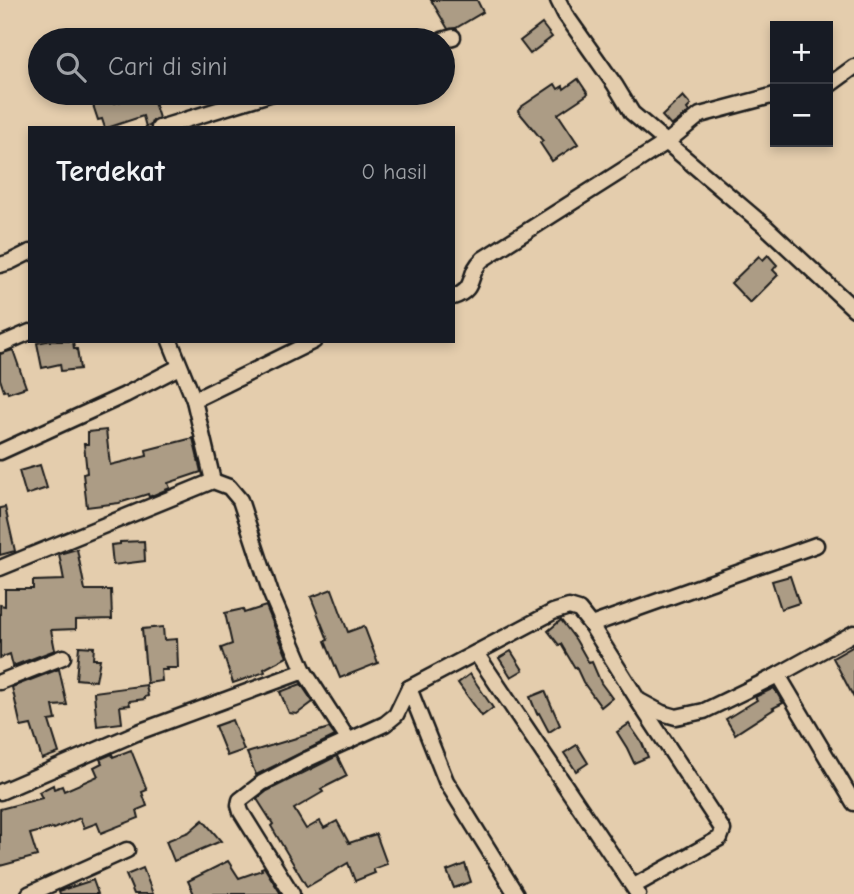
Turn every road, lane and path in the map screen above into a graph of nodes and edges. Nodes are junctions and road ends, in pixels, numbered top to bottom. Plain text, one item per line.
1 (558, 0) edge
2 (854, 67) edge
3 (831, 84) edge
4 (770, 96) edge
5 (234, 105) edge
6 (166, 126) edge
7 (667, 142) junction
8 (28, 253) edge
9 (0, 265) edge
10 (455, 297) edge
11 (854, 309) edge
12 (28, 333) edge
13 (171, 343) edge
14 (310, 343) edge
15 (0, 345) edge
16 (179, 367) junction
17 (194, 400) junction
18 (0, 452) edge
19 (213, 481) junction
20 (816, 545) dead end
21 (0, 568) edge
22 (591, 625) junction
23 (854, 633) edge
24 (476, 653) junction
25 (63, 657) dead end
26 (304, 671) junction
27 (778, 675) junction
28 (0, 682) edge
29 (409, 688) junction
30 (638, 700) junction
31 (349, 741) junction
32 (0, 792) edge
33 (854, 803) edge
34 (127, 850) dead end
35 (636, 890) edge
36 (29, 894) edge
37 (292, 894) edge
38 (516, 894) edge

1 - 7 street
2 - 3 street
4 - 7 street
5 - 6 street
7 - 10 street
7 - 11 street
8 - 9 street
12 - 15 street
13 - 16 street
14 - 17 street
16 - 17 street
16 - 18 street
17 - 19 street
19 - 21 street
19 - 26 street
20 - 22 street
22 - 24 street
22 - 30 street
23 - 27 street
24 - 29 street
24 - 35 street
25 - 28 street
26 - 31 street
26 - 32 street
27 - 30 street
27 - 33 street
29 - 31 street
29 - 38 street
30 - 35 street
31 - 37 street
34 - 36 street

